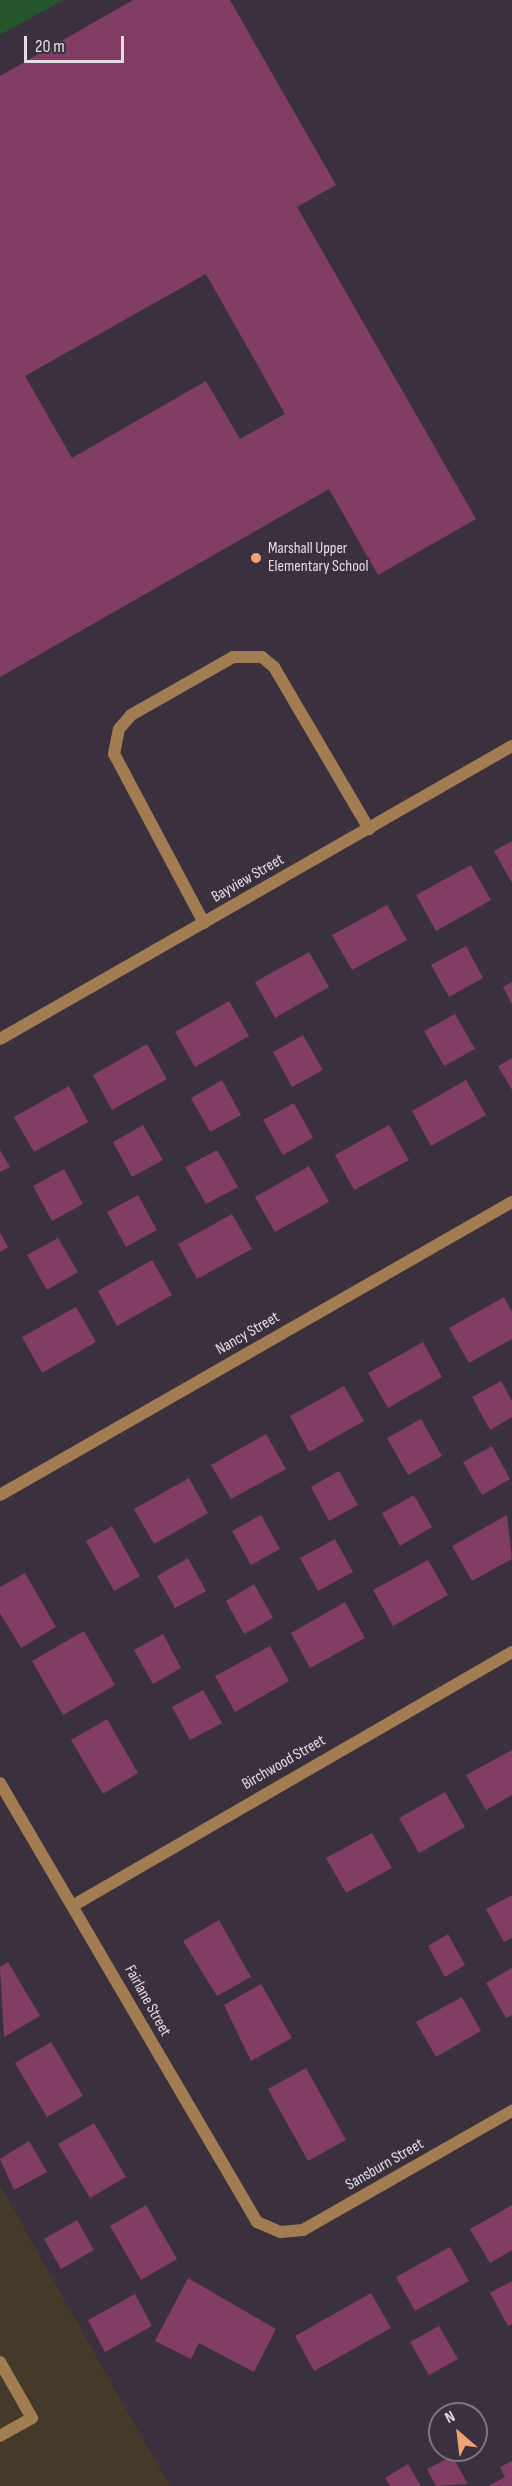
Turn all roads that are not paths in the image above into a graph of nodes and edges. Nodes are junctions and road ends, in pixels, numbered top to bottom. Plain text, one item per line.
1 (512, 746) edge
2 (369, 829) junction
3 (204, 923) junction
4 (0, 1039) edge
5 (512, 1202) edge
6 (0, 1495) edge
7 (512, 1652) edge
8 (0, 1783) edge
9 (74, 1905) junction
10 (512, 2111) edge
11 (271, 2229) joint
12 (0, 2362) edge
13 (0, 2436) edge

1 - 2 street, Bayview Street
2 - 3 street, Bayview Street
2 - 3 street
3 - 4 street, Bayview Street
5 - 6 street, Nancy Street
7 - 9 street, Birchwood Street
8 - 9 street, Fairlane Street
9 - 11 street, Fairlane Street
10 - 11 street, Sansburn Street
12 - 13 street

